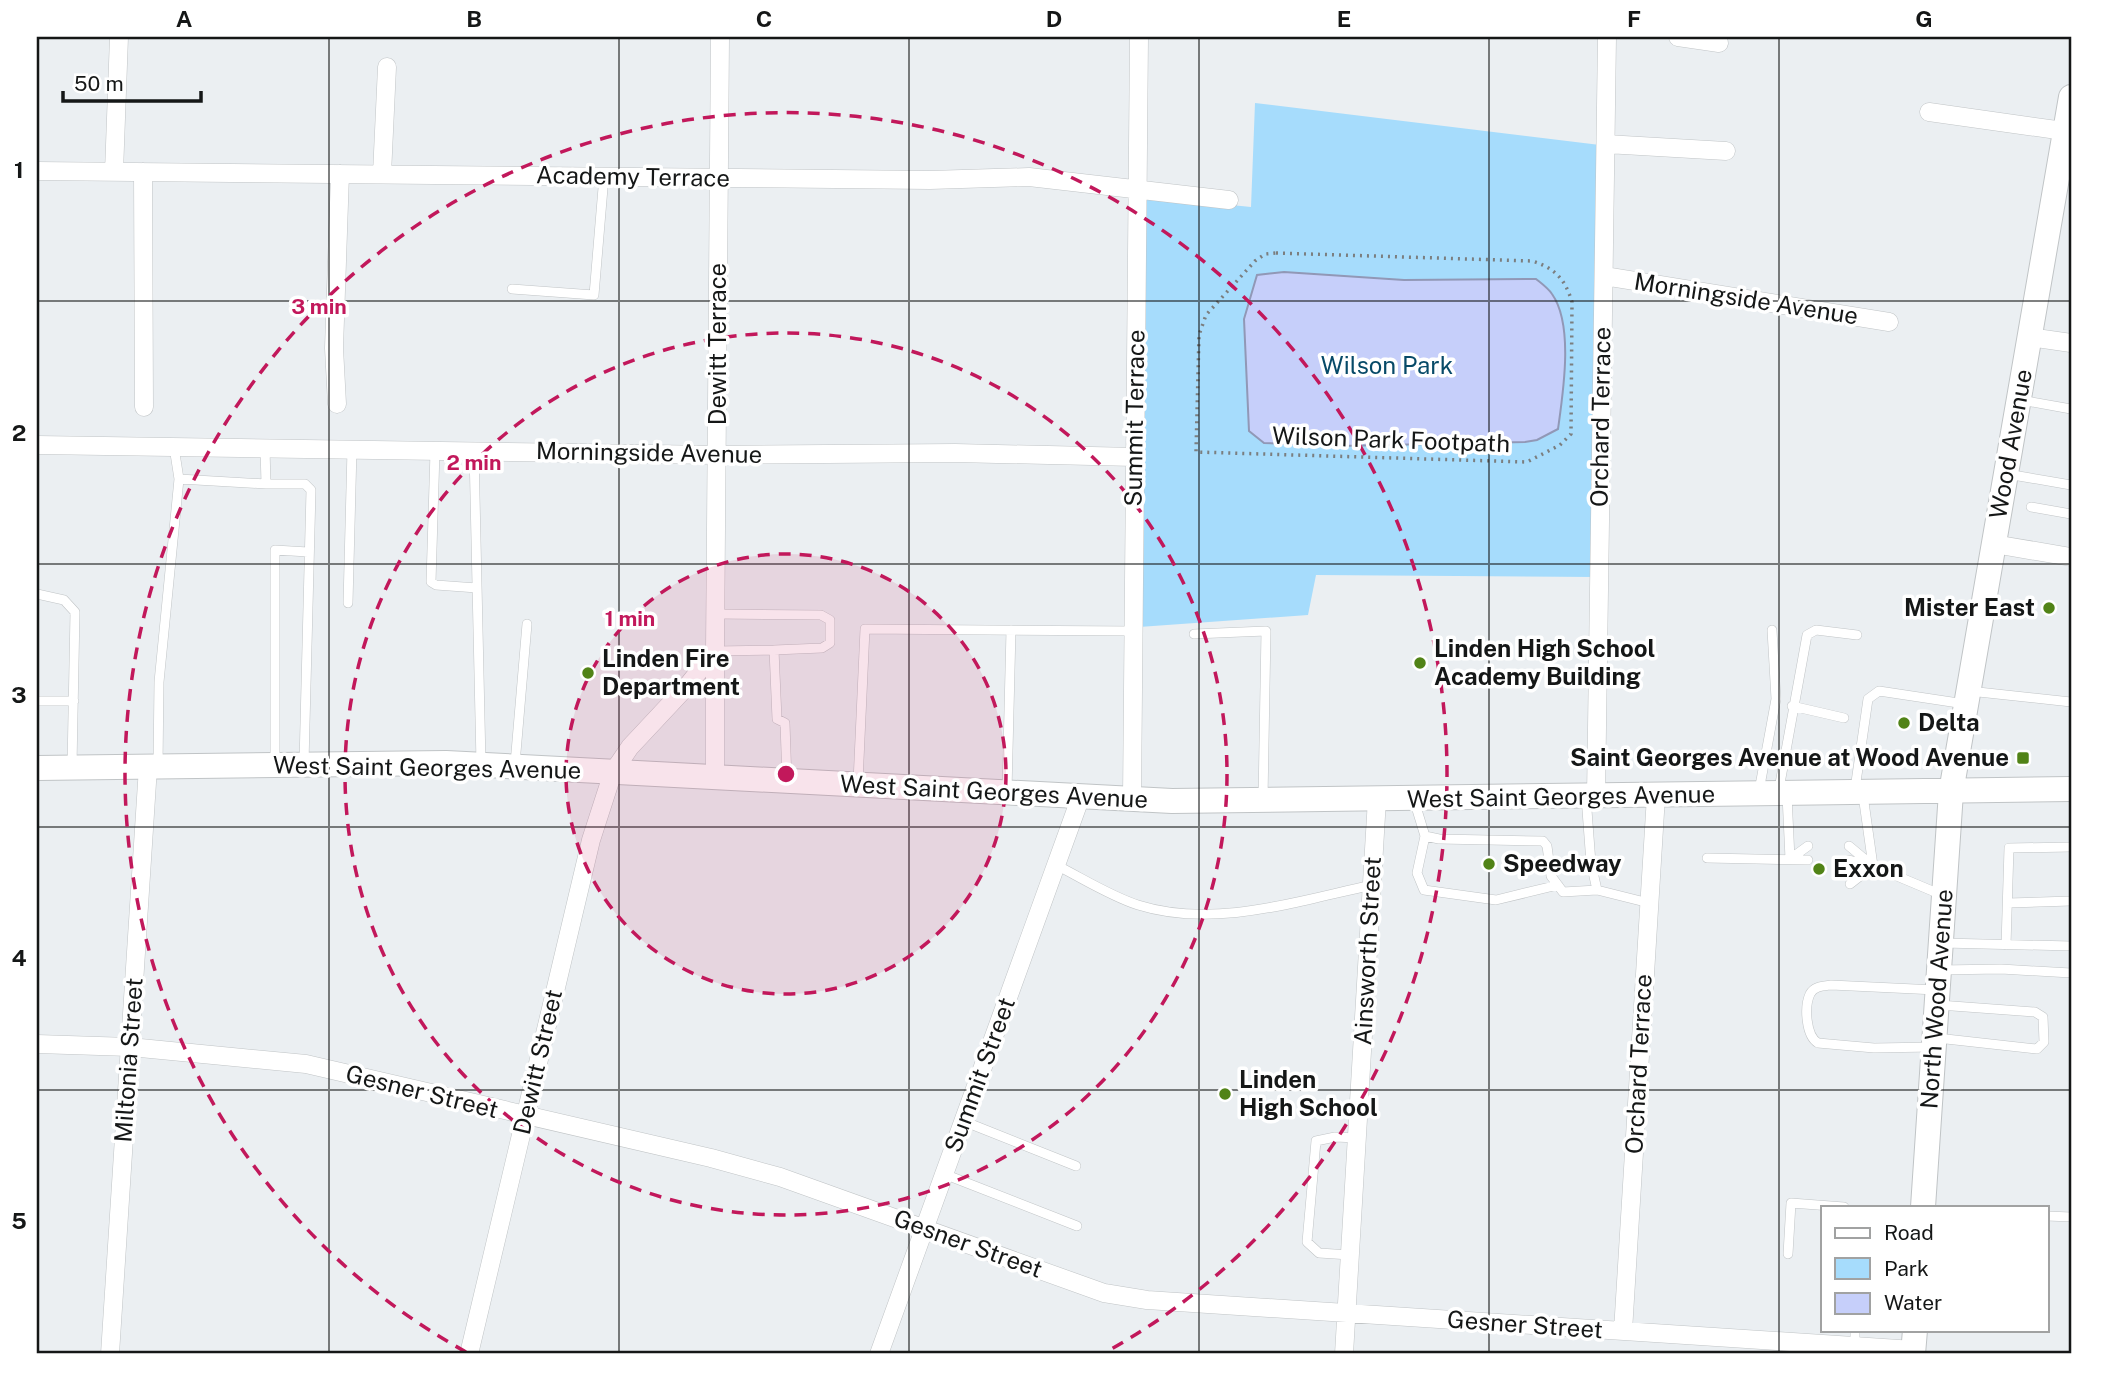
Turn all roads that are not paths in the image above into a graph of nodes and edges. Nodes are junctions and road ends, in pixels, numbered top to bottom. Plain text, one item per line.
1 (119, 37) edge
2 (720, 37) edge
3 (1139, 37) edge
4 (1607, 37) edge
5 (1678, 37) edge
6 (1720, 43) dead end
7 (387, 66) dead end
8 (2071, 97) edge
9 (1930, 112) dead end
10 (2068, 131) edge
11 (1606, 144) junction
12 (1726, 151) dead end
13 (37, 171) edge
14 (114, 172) junction
15 (143, 172) junction
16 (340, 174) junction
17 (382, 174) junction
18 (604, 176) junction
19 (719, 178) junction
20 (1138, 190) junction
21 (1228, 200) dead end
22 (1604, 276) junction
23 (512, 289) dead end
24 (1889, 322) dead end
25 (2030, 337) junction
26 (2071, 343) edge
27 (2020, 400) junction
28 (337, 404) dead end
29 (144, 407) dead end
30 (2071, 409) edge
31 (37, 444) edge
32 (174, 447) junction
33 (265, 448) junction
34 (352, 449) junction
35 (435, 451) junction
36 (474, 451) junction
37 (717, 455) junction
38 (1135, 457) junction
39 (2006, 474) junction
40 (179, 479) junction
41 (266, 484) junction
42 (2071, 485) edge
43 (2031, 507) dead end
44 (2071, 514) edge
45 (1994, 544) junction
46 (308, 552) junction
47 (2071, 557) edge
48 (477, 588) junction
49 (37, 594) edge
50 (348, 603) dead end
51 (716, 614) junction
52 (527, 624) dead end
53 (1012, 630) junction
54 (1772, 630) dead end
55 (1133, 631) junction
56 (1194, 634) dead end
57 (1857, 635) dead end
58 (774, 650) junction
59 (715, 651) junction
60 (1968, 698) junction
61 (37, 701) edge
62 (74, 701) junction
63 (2071, 702) edge
64 (1792, 706) junction
65 (1844, 718) dead end
66 (275, 765) junction
67 (303, 765) junction
68 (481, 765) junction
69 (514, 765) junction
70 (153, 766) junction
71 (72, 767) junction
72 (37, 768) edge
73 (612, 772) junction
74 (715, 777) junction
75 (786, 781) junction
76 (858, 785) junction
77 (2071, 789) edge
78 (1951, 792) junction
79 (1007, 793) junction
80 (1859, 793) junction
81 (1774, 794) junction
82 (1081, 796) junction
83 (1656, 796) junction
84 (1591, 797) junction
85 (1132, 799) junction
86 (1377, 799) junction
87 (1413, 799) junction
88 (1263, 800) junction
89 (1426, 836) junction
90 (1808, 846) dead end
91 (1849, 846) dead end
92 (2071, 847) edge
93 (1707, 858) dead end
94 (1791, 860) junction
95 (1808, 860) dead end
96 (1849, 860) dead end
97 (1056, 865) junction
98 (1873, 866) junction
99 (1850, 884) dead end
100 (1372, 885) junction
101 (1558, 885) junction
102 (1597, 890) junction
103 (1944, 895) junction
104 (2071, 901) edge
105 (2008, 903) junction
106 (1649, 904) junction
107 (1941, 943) junction
108 (2007, 945) junction
109 (2071, 946) edge
110 (2071, 973) edge
111 (1938, 989) junction
112 (1934, 1042) junction
113 (37, 1044) edge
114 (130, 1047) junction
115 (525, 1116) junction
116 (963, 1121) junction
117 (1357, 1138) junction
118 (1076, 1166) dead end
119 (944, 1174) junction
120 (1831, 1206) edge
121 (1923, 1206) edge
122 (2048, 1216) edge
123 (2071, 1217) edge
124 (1077, 1226) dead end
125 (924, 1228) junction
126 (1788, 1254) dead end
127 (1350, 1255) junction
128 (1347, 1313) junction
129 (1623, 1331) junction
130 (1855, 1338) edge
131 (1914, 1345) edge
132 (110, 1354) edge
133 (469, 1354) edge
134 (878, 1354) edge
135 (1344, 1354) edge

1 - 14 street
2 - 19 street, Dewitt Terrace
3 - 20 street, Summit Terrace
4 - 11 street, Orchard Terrace
5 - 6 street
7 - 17 street
8 - 10 main road, Wood Avenue
9 - 10 street
10 - 25 main road, Wood Avenue
11 - 12 street
11 - 22 street, Orchard Terrace
13 - 14 street, Academy Terrace
14 - 15 street, Academy Terrace
15 - 16 street, Academy Terrace
15 - 29 street
16 - 17 street, Academy Terrace
16 - 28 street
17 - 18 street, Academy Terrace
18 - 19 street, Academy Terrace
18 - 23 lane
19 - 20 street, Academy Terrace
19 - 37 street, Dewitt Terrace
20 - 21 street, Academy Terrace
20 - 38 street, Summit Terrace
22 - 24 street, Morningside Avenue
22 - 84 street, Orchard Terrace
25 - 26 street
25 - 27 main road, Wood Avenue
27 - 30 lane
27 - 39 main road, Wood Avenue
31 - 32 street, Morningside Avenue
32 - 33 street, Morningside Avenue
32 - 40 lane
33 - 34 street, Morningside Avenue
33 - 41 lane
34 - 35 street, Morningside Avenue
34 - 50 lane
35 - 36 street, Morningside Avenue
35 - 48 lane
36 - 37 street, Morningside Avenue
36 - 48 lane
37 - 38 street, Morningside Avenue
37 - 51 street, Dewitt Terrace
38 - 55 street, Summit Terrace
39 - 42 lane
39 - 45 main road, Wood Avenue
40 - 41 lane
40 - 70 lane
41 - 46 lane
43 - 44 lane
45 - 47 street
45 - 60 main road, Wood Avenue
46 - 66 lane
46 - 67 lane
48 - 68 lane
49 - 62 lane
51 - 58 lane
51 - 59 street, Dewitt Terrace
52 - 69 lane
53 - 55 lane
53 - 76 lane
53 - 79 lane
54 - 81 lane
55 - 85 street, Summit Terrace
56 - 88 lane
57 - 64 lane
58 - 59 lane
58 - 75 lane
59 - 73 street
59 - 74 street, Dewitt Terrace
60 - 63 lane
60 - 78 main road, Wood Avenue
60 - 80 lane
61 - 62 lane
62 - 71 lane
64 - 65 lane
64 - 81 lane
66 - 67 main road, West Saint Georges Avenue
66 - 70 main road, West Saint Georges Avenue
67 - 68 main road, West Saint Georges Avenue
68 - 69 main road, West Saint Georges Avenue
69 - 73 main road, West Saint Georges Avenue
70 - 71 main road, West Saint Georges Avenue
70 - 114 street, Miltonia Street
71 - 72 main road, West Saint Georges Avenue
73 - 74 main road, West Saint Georges Avenue
73 - 115 street, Dewitt Street
74 - 75 main road, West Saint Georges Avenue
75 - 76 main road, West Saint Georges Avenue
76 - 79 main road, West Saint Georges Avenue
77 - 78 main road, West Saint Georges Avenue
78 - 80 main road, West Saint Georges Avenue
78 - 103 main road, North Wood Avenue
79 - 82 main road, West Saint Georges Avenue
80 - 81 main road, West Saint Georges Avenue
80 - 98 lane
81 - 83 main road, West Saint Georges Avenue
81 - 94 lane
82 - 85 main road, West Saint Georges Avenue
82 - 97 street, Summit Street
83 - 84 main road, West Saint Georges Avenue
83 - 106 street, Orchard Terrace
84 - 87 main road, West Saint Georges Avenue
84 - 102 lane
85 - 88 main road, West Saint Georges Avenue
86 - 87 main road, West Saint Georges Avenue
86 - 88 main road, West Saint Georges Avenue
86 - 100 street, Ainsworth Street
87 - 89 lane
89 - 101 lane
89 - 101 lane
90 - 94 lane
91 - 98 lane
92 - 105 lane
93 - 94 lane
94 - 95 lane
96 - 98 lane
97 - 100 lane
97 - 116 street, Summit Street
98 - 99 lane
98 - 103 lane
100 - 117 street, Ainsworth Street
101 - 102 lane
102 - 106 lane
103 - 107 main road, North Wood Avenue
104 - 105 lane
105 - 108 lane
106 - 129 street, Orchard Terrace
107 - 108 lane
107 - 111 main road, North Wood Avenue
108 - 109 lane
110 - 111 lane
111 - 112 main road, North Wood Avenue
111 - 112 lane
111 - 112 lane
112 - 121 main road, North Wood Avenue
113 - 114 street, Gesner Street
114 - 115 street, Gesner Street
114 - 132 street, Miltonia Street
115 - 125 street, Gesner Street
115 - 133 street, Dewitt Street
116 - 118 lane
116 - 119 street, Summit Street
117 - 127 street, Ainsworth Street
117 - 127 lane
119 - 124 lane
119 - 125 street, Summit Street
120 - 126 lane
122 - 123 lane
125 - 128 street, Gesner Street
125 - 134 street, Summit Street
127 - 128 street, Ainsworth Street
128 - 129 street, Gesner Street
128 - 135 street, Ainsworth Street
129 - 130 street, Gesner Street
130 - 131 street, Gesner Street

